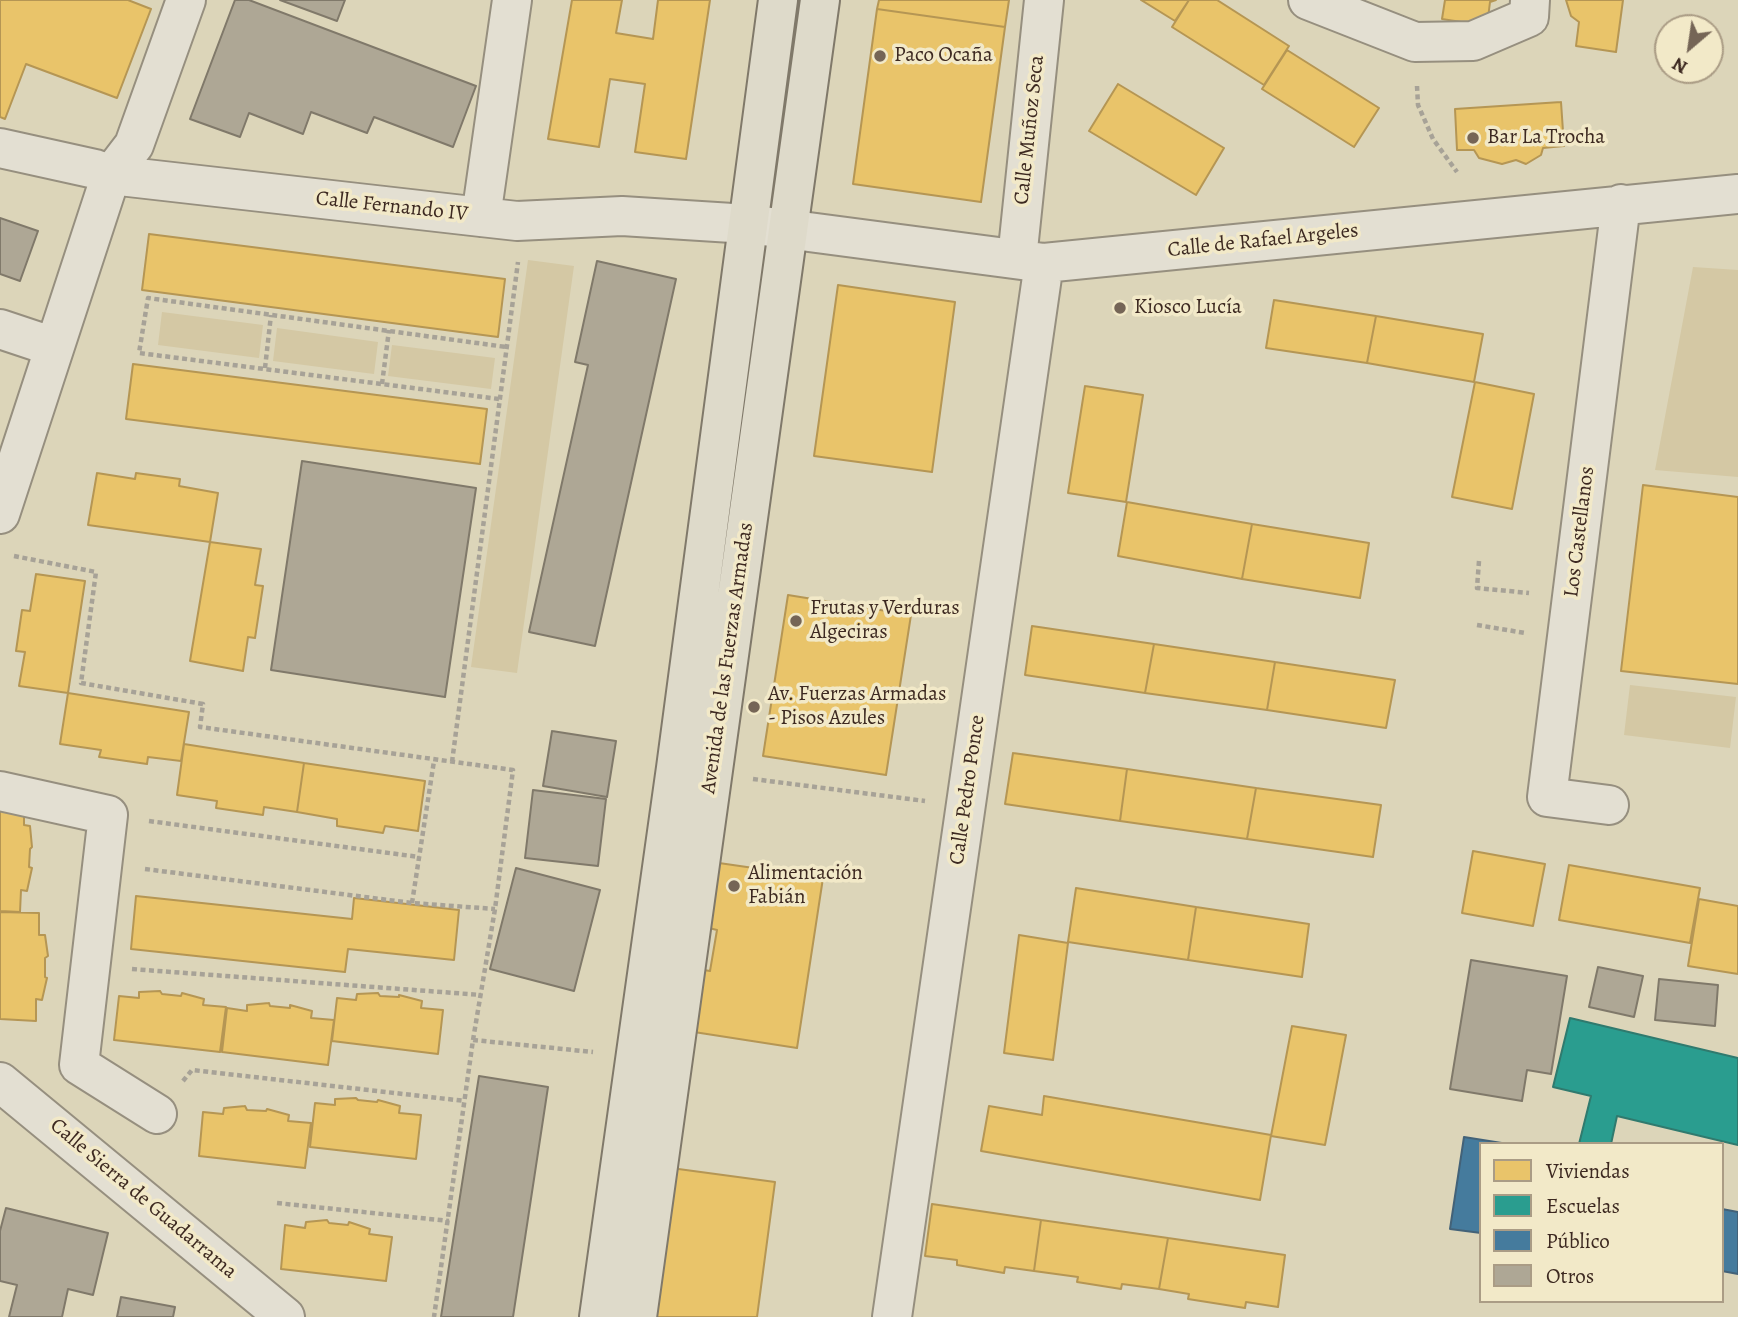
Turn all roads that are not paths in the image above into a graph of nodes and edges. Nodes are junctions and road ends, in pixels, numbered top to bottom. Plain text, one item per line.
1 (186, 0) edge
2 (512, 0) edge
3 (778, 0) edge
4 (820, 0) edge
5 (1044, 0) edge
6 (1307, 1) edge
7 (1529, 8) edge
8 (0, 148) edge
9 (111, 175) junction
10 (1738, 194) edge
11 (1621, 204) junction
12 (481, 217) junction
13 (748, 224) junction
14 (789, 228) junction
15 (1030, 261) junction
16 (0, 329) edge
17 (54, 347) junction
18 (3, 495) edge
19 (0, 791) edge
20 (1609, 806) dead end
21 (0, 1082) edge
22 (157, 1114) road end
23 (285, 1317) edge
24 (599, 1317) edge
25 (637, 1317) edge
26 (892, 1317) edge

1 - 9 street
2 - 12 street
3 - 13 main road, Avenida de las Fuerzas Armadas
4 - 14 main road, Avenida de las Fuerzas Armadas
5 - 15 street, Calle Muñoz Seca
6 - 7 street
8 - 9 street, Calle Fernando IV
9 - 12 street, Calle Fernando IV
9 - 17 street
10 - 11 street, Calle de Rafael Argeles
11 - 15 street, Calle de Rafael Argeles
11 - 20 street, Los Castellanos
12 - 13 street, Calle Fernando IV
13 - 14 street, Calle Fernando IV
13 - 24 main road, Avenida de las Fuerzas Armadas
14 - 15 street, Calle de Rafael Argeles
14 - 25 main road, Avenida de las Fuerzas Armadas
15 - 26 street, Calle Pedro Ponce
16 - 17 street
17 - 18 street
19 - 22 street
21 - 23 street, Calle Sierra de Guadarrama

